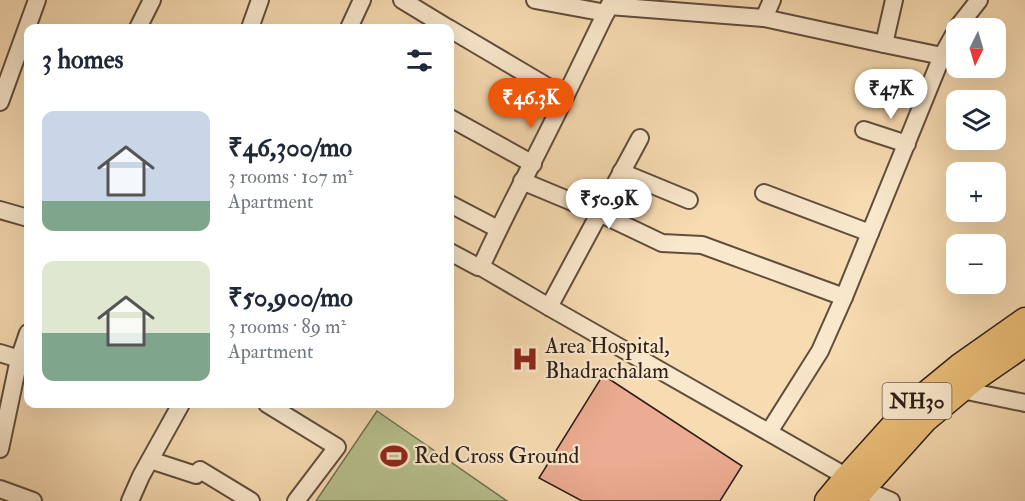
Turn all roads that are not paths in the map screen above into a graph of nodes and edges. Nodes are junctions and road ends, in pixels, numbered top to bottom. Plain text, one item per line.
1 (37, 0) edge
2 (152, 0) edge
3 (260, 0) edge
4 (362, 0) edge
5 (402, 0) edge
6 (535, 0) edge
7 (772, 0) edge
8 (894, 0) edge
9 (980, 0) edge
10 (609, 6) edge
11 (764, 18) junction
12 (966, 18) edge
13 (28, 24) edge
14 (140, 24) edge
15 (251, 24) edge
16 (351, 24) edge
17 (441, 24) edge
18 (454, 32) edge
19 (24, 36) edge
20 (884, 44) junction
21 (946, 49) edge
22 (942, 56) junction
23 (566, 97) junction
24 (0, 102) edge
25 (454, 120) edge
26 (864, 130) dead end
27 (640, 138) dead end
28 (907, 144) junction
29 (533, 164) junction
30 (621, 172) junction
31 (522, 181) junction
32 (764, 192) dead end
33 (689, 200) dead end
34 (454, 206) edge
35 (0, 210) edge
36 (599, 213) junction
37 (24, 217) edge
38 (498, 229) junction
39 (870, 233) junction
40 (454, 254) edge
41 (482, 267) junction
42 (844, 297) junction
43 (549, 307) junction
44 (1025, 320) edge
45 (1025, 344) edge
46 (24, 345) edge
47 (0, 353) edge
48 (19, 359) junction
49 (962, 390) junction
50 (1025, 403) edge
51 (179, 408) edge
52 (274, 408) edge
53 (769, 432) junction
54 (0, 449) edge
55 (150, 460) junction
56 (0, 489) edge
57 (854, 489) edge
58 (33, 501) edge
59 (130, 501) edge
60 (251, 501) edge
61 (296, 501) edge
62 (827, 501) edge
63 (891, 501) edge

1 - 13 street
2 - 14 street
3 - 15 street
4 - 16 street
5 - 17 street
6 - 10 street
7 - 11 street
8 - 20 street
9 - 12 street
10 - 11 street
10 - 23 street
11 - 20 street
18 - 23 street
19 - 24 street
20 - 22 street
21 - 22 street
22 - 28 street
23 - 29 street
25 - 29 street
26 - 28 street
27 - 30 street
28 - 39 street
29 - 31 street
30 - 33 street
30 - 36 street
31 - 36 street
31 - 38 street
32 - 39 street
34 - 38 street
35 - 37 street
36 - 42 street
36 - 43 street
38 - 41 street
39 - 42 street
40 - 41 street
41 - 43 street
42 - 53 street
43 - 53 street
44 - 57 highway, NH30
45 - 49 highway, NH30
46 - 48 street
47 - 48 street
48 - 54 street
49 - 50 street
49 - 57 highway, NH30
51 - 55 street
52 - 61 street
53 - 57 street
55 - 59 street
55 - 60 street
56 - 58 street
57 - 62 highway, NH30
57 - 63 street

